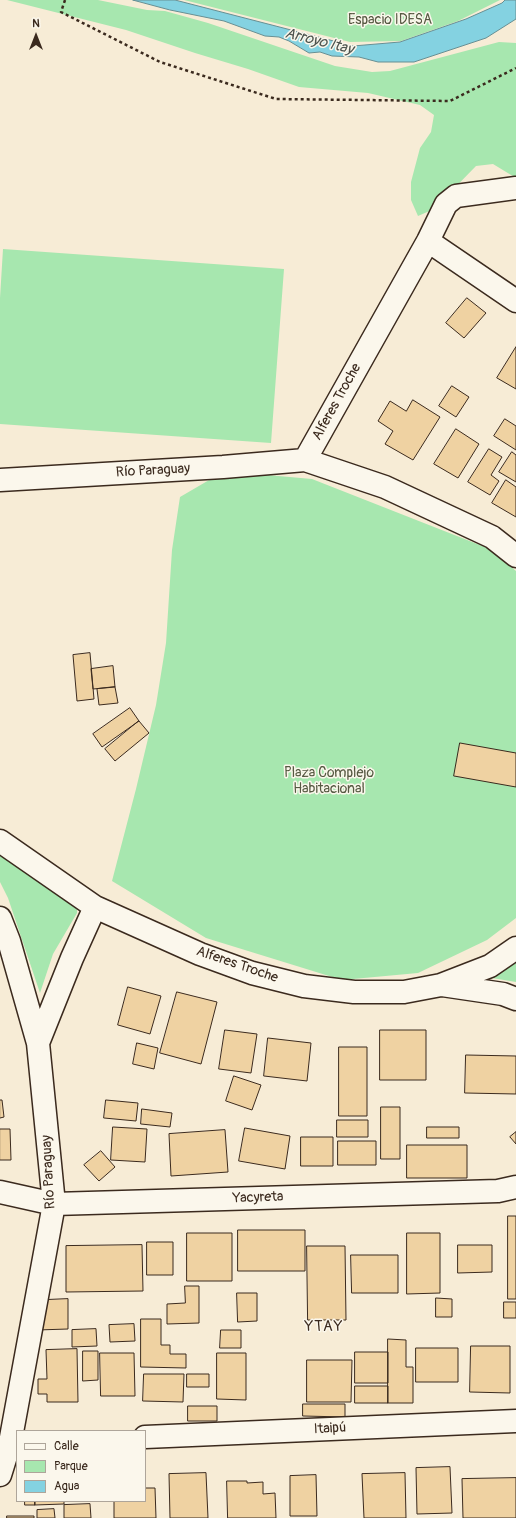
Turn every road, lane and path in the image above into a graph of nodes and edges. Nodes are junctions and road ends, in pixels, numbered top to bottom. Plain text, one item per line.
1 (65, 0) edge
2 (516, 68) edge
3 (516, 188) edge
4 (428, 241) junction
5 (516, 301) edge
6 (305, 460) junction
7 (0, 480) edge
8 (516, 556) edge
9 (0, 842) edge
10 (95, 907) junction
11 (0, 918) edge
12 (516, 948) edge
13 (441, 985) junction
14 (516, 999) edge
15 (38, 1043) junction
16 (516, 1187) edge
17 (0, 1192) edge
18 (54, 1204) junction
19 (516, 1421) edge
20 (146, 1437) edge
21 (9, 1442) edge
22 (0, 1475) edge

1 - 2 path
3 - 4 street, Alferes Troche
4 - 5 street
4 - 6 street, Alferes Troche
6 - 7 street, Río Paraguay
6 - 8 street
9 - 10 street, Alferes Troche
10 - 13 street, Alferes Troche
10 - 15 street
11 - 15 street, Río Paraguay
12 - 13 street, Alferes Troche
13 - 14 street
15 - 18 street, Río Paraguay
16 - 18 street, Yacyreta
17 - 18 street, Yacyreta
18 - 21 street, Río Paraguay
19 - 20 street, Itaipú
21 - 22 street, Río Paraguay

